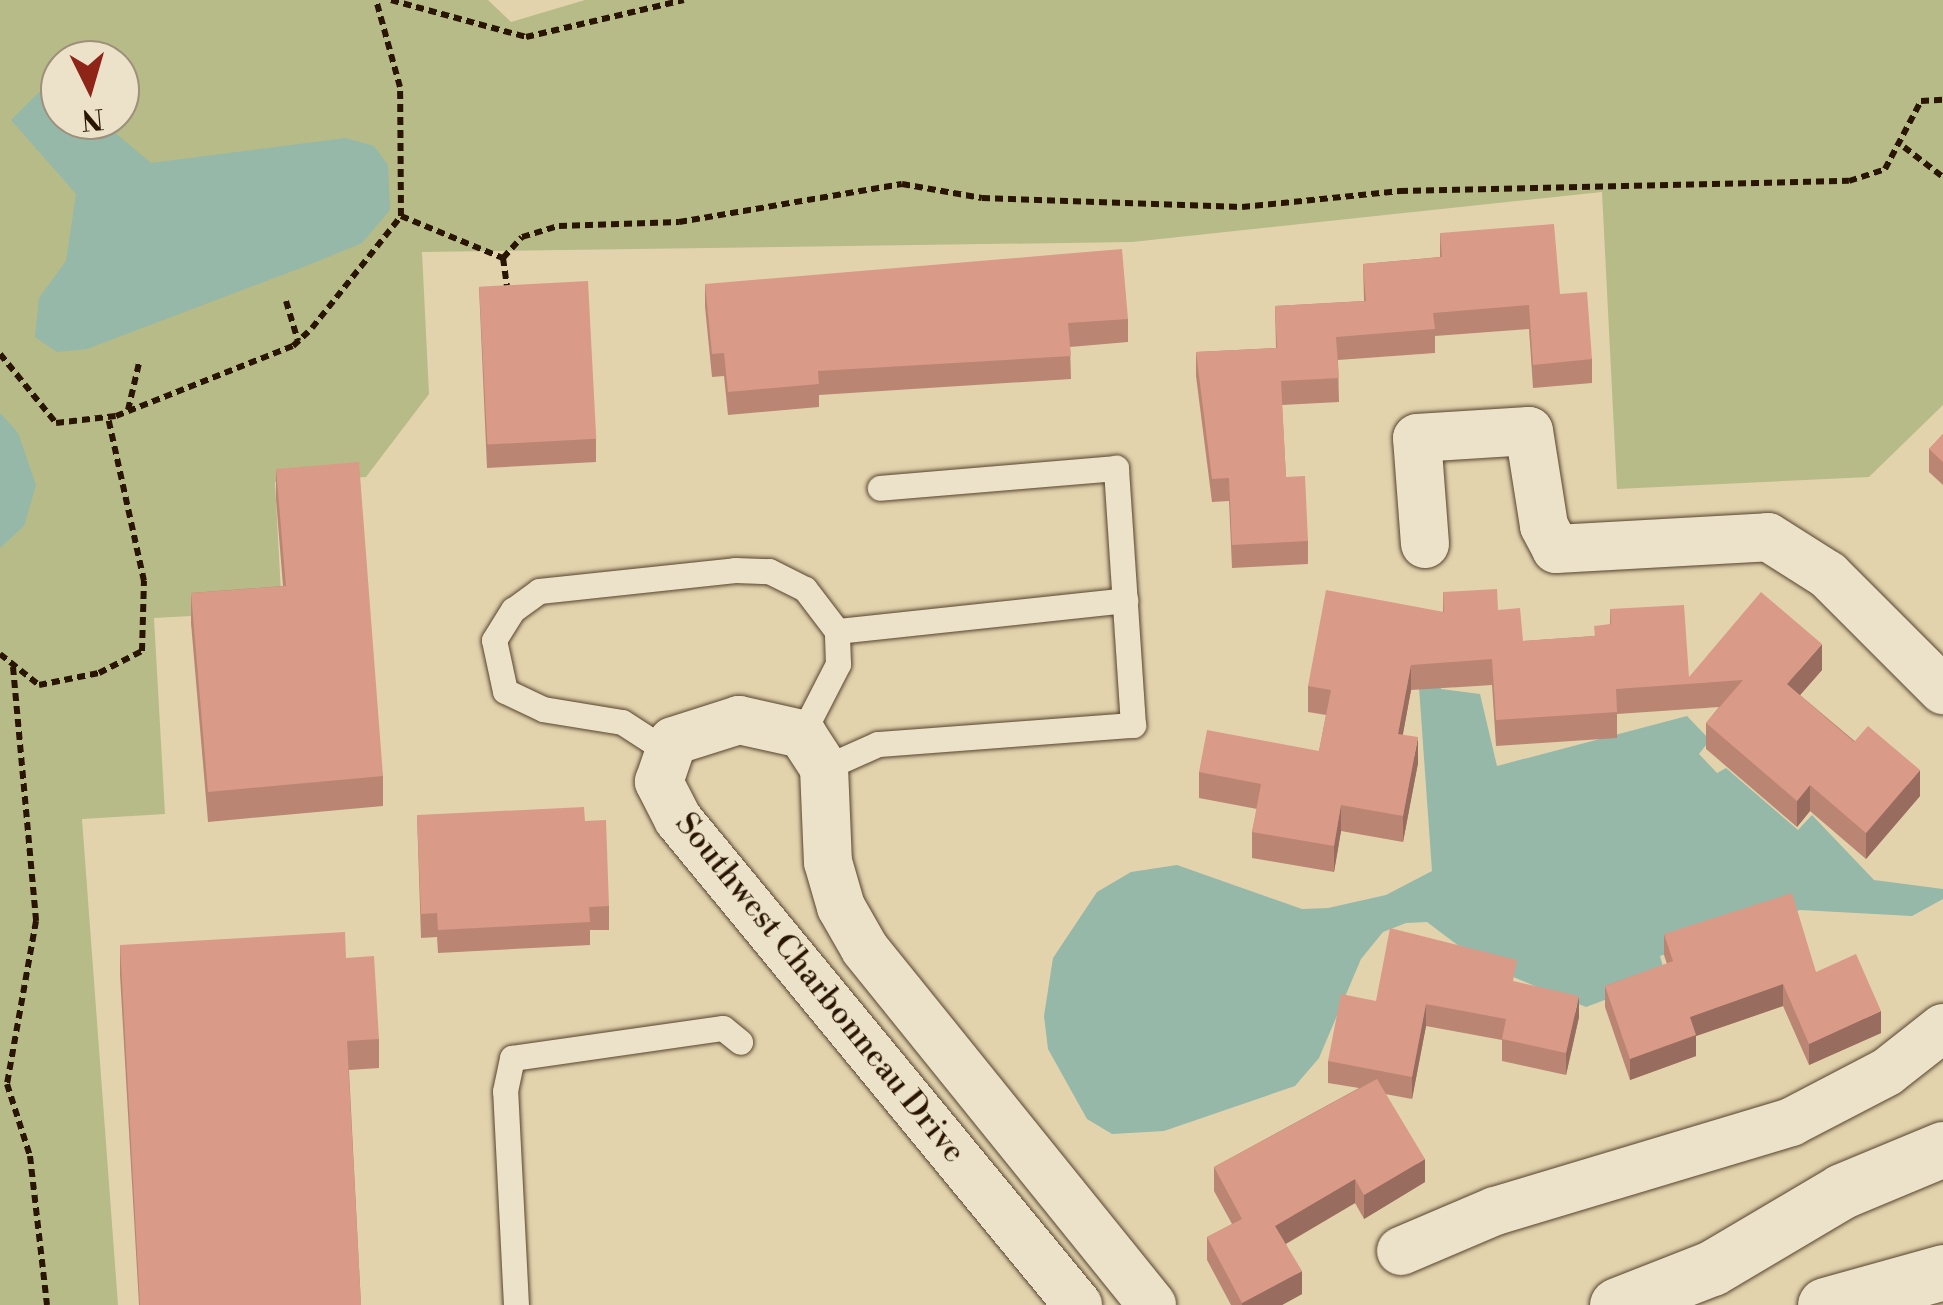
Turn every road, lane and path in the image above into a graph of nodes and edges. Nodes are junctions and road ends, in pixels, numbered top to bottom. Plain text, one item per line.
1 (376, 0) edge
2 (391, 0) edge
3 (684, 0) edge
4 (1943, 100) edge
5 (1904, 147) junction
6 (1943, 176) edge
7 (401, 216) junction
8 (503, 258) junction
9 (506, 286) edge
10 (286, 301) dead end
11 (298, 341) junction
12 (0, 354) edge
13 (138, 363) dead end
14 (128, 412) junction
15 (108, 417) junction
16 (880, 488) dead end
17 (1425, 544) dead end
18 (1125, 600) junction
19 (837, 631) junction
20 (0, 654) edge
21 (13, 667) junction
22 (1943, 690) edge
23 (813, 751) junction
24 (670, 752) junction
25 (1943, 1028) edge
26 (740, 1042) dead end
27 (1943, 1148) edge
28 (1401, 1252) dead end
29 (1943, 1272) edge
30 (47, 1305) edge
31 (516, 1305) edge
32 (1078, 1305) edge
33 (1152, 1305) edge
34 (1617, 1305) edge
35 (1826, 1305) edge

1 - 7 path
2 - 3 path
4 - 5 path
5 - 6 path
5 - 8 path
7 - 8 path
7 - 11 path
8 - 9 path
10 - 11 path
11 - 14 path
12 - 15 path
13 - 14 path
14 - 15 path
15 - 21 path
16 - 18 lane
17 - 22 street
18 - 19 lane
18 - 23 lane
19 - 23 lane
19 - 24 lane
20 - 21 path
21 - 30 path
23 - 24 street
23 - 33 street, Southwest Charbonneau Drive
24 - 32 street, Southwest Charbonneau Drive
25 - 28 street
26 - 31 lane
27 - 34 street
29 - 35 street

